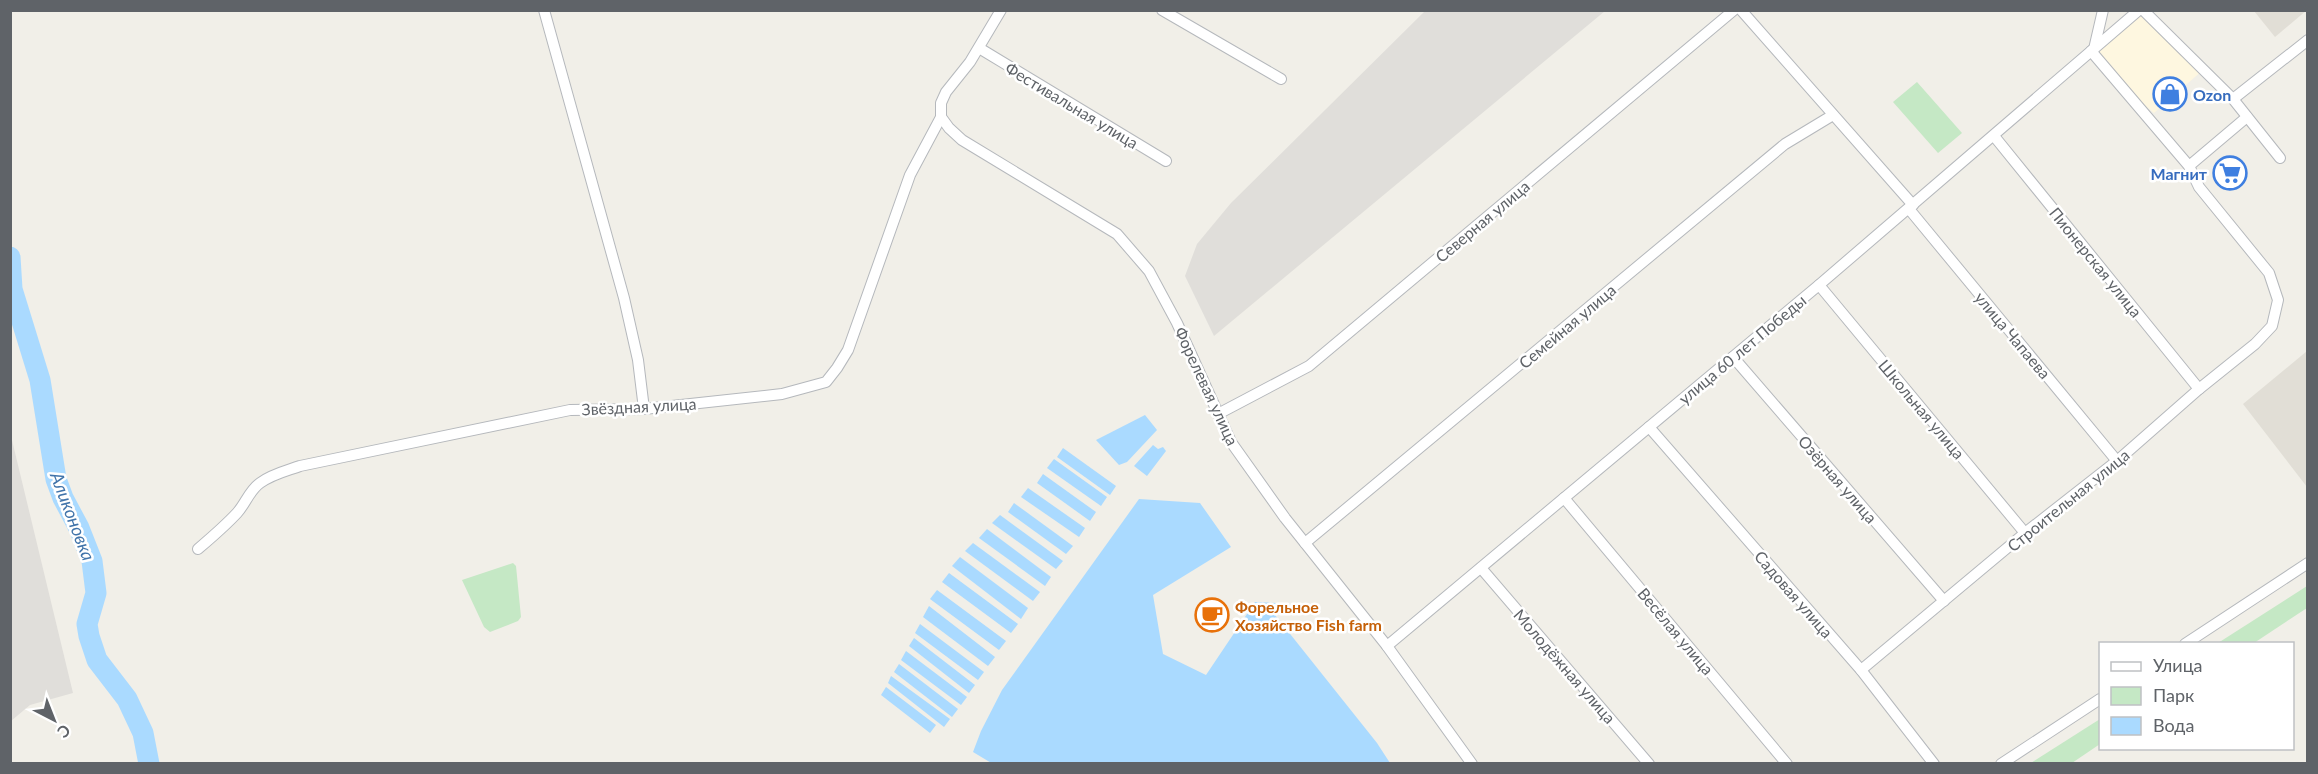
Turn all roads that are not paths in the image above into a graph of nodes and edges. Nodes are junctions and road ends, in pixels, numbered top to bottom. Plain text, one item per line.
1 (544, 10) edge
2 (1001, 10) edge
3 (1162, 10) edge
4 (1734, 10) edge
5 (1741, 10) edge
6 (2103, 10) edge
7 (2139, 10) edge
8 (2143, 10) edge
9 (2307, 40) edge
10 (979, 48) junction
11 (2093, 50) junction
12 (1281, 79) dead end
13 (2233, 99) junction
14 (1833, 115) junction
15 (941, 117) junction
16 (2247, 117) junction
17 (1994, 136) junction
18 (2280, 158) dead end
19 (1166, 161) dead end
20 (2189, 166) junction
21 (1911, 207) junction
22 (1819, 285) junction
23 (1733, 357) junction
24 (2199, 389) junction
25 (644, 409) junction
26 (1218, 414) junction
27 (1649, 427) junction
28 (2117, 461) junction
29 (1564, 498) junction
30 (2025, 533) junction
31 (1305, 543) junction
32 (198, 549) dead end
33 (2307, 563) edge
34 (1481, 568) junction
35 (1944, 601) junction
36 (2188, 642) edge
37 (1387, 646) junction
38 (1861, 670) junction
39 (2099, 700) edge
40 (1472, 764) edge
41 (1649, 764) edge
42 (1787, 764) edge
43 (1934, 764) edge
44 (2001, 764) edge

1 - 25 street
2 - 10 street, Звёздная улица
3 - 12 street
4 - 26 street, Северная улица
5 - 14 street, улица Чапаева
6 - 11 street
7 - 11 street, улица 60 лет Победы
8 - 13 street
9 - 13 street
10 - 15 street, Звёздная улица
10 - 19 street, Фестивальная улица
11 - 17 street, улица 60 лет Победы
11 - 20 street
13 - 16 street
14 - 21 street, улица Чапаева
14 - 31 street, Семейная улица
15 - 25 street, Звёздная улица
15 - 26 street, Форелевая улица
16 - 18 street
16 - 20 street
17 - 21 street, улица 60 лет Победы
17 - 24 street, Пионерская улица
20 - 24 street, Строительная улица
21 - 22 street, улица 60 лет Победы
21 - 28 street, улица Чапаева
22 - 23 street, улица 60 лет Победы
22 - 30 street, Школьная улица
23 - 27 street, улица 60 лет Победы
23 - 35 street, Озёрная улица
24 - 28 street, Строительная улица
25 - 32 street, Звёздная улица
26 - 31 street, Форелевая улица
27 - 29 street, улица 60 лет Победы
27 - 38 street, Садовая улица
28 - 30 street, Строительная улица
29 - 34 street, улица 60 лет Победы
29 - 42 street, Весёлая улица
30 - 35 street, Строительная улица
31 - 37 street, Форелевая улица
33 - 36 street
34 - 37 street, улица 60 лет Победы
34 - 41 street, Молодёжная улица
35 - 38 street, Строительная улица
37 - 40 street, Форелевая улица
38 - 43 street, Садовая улица
39 - 44 street

